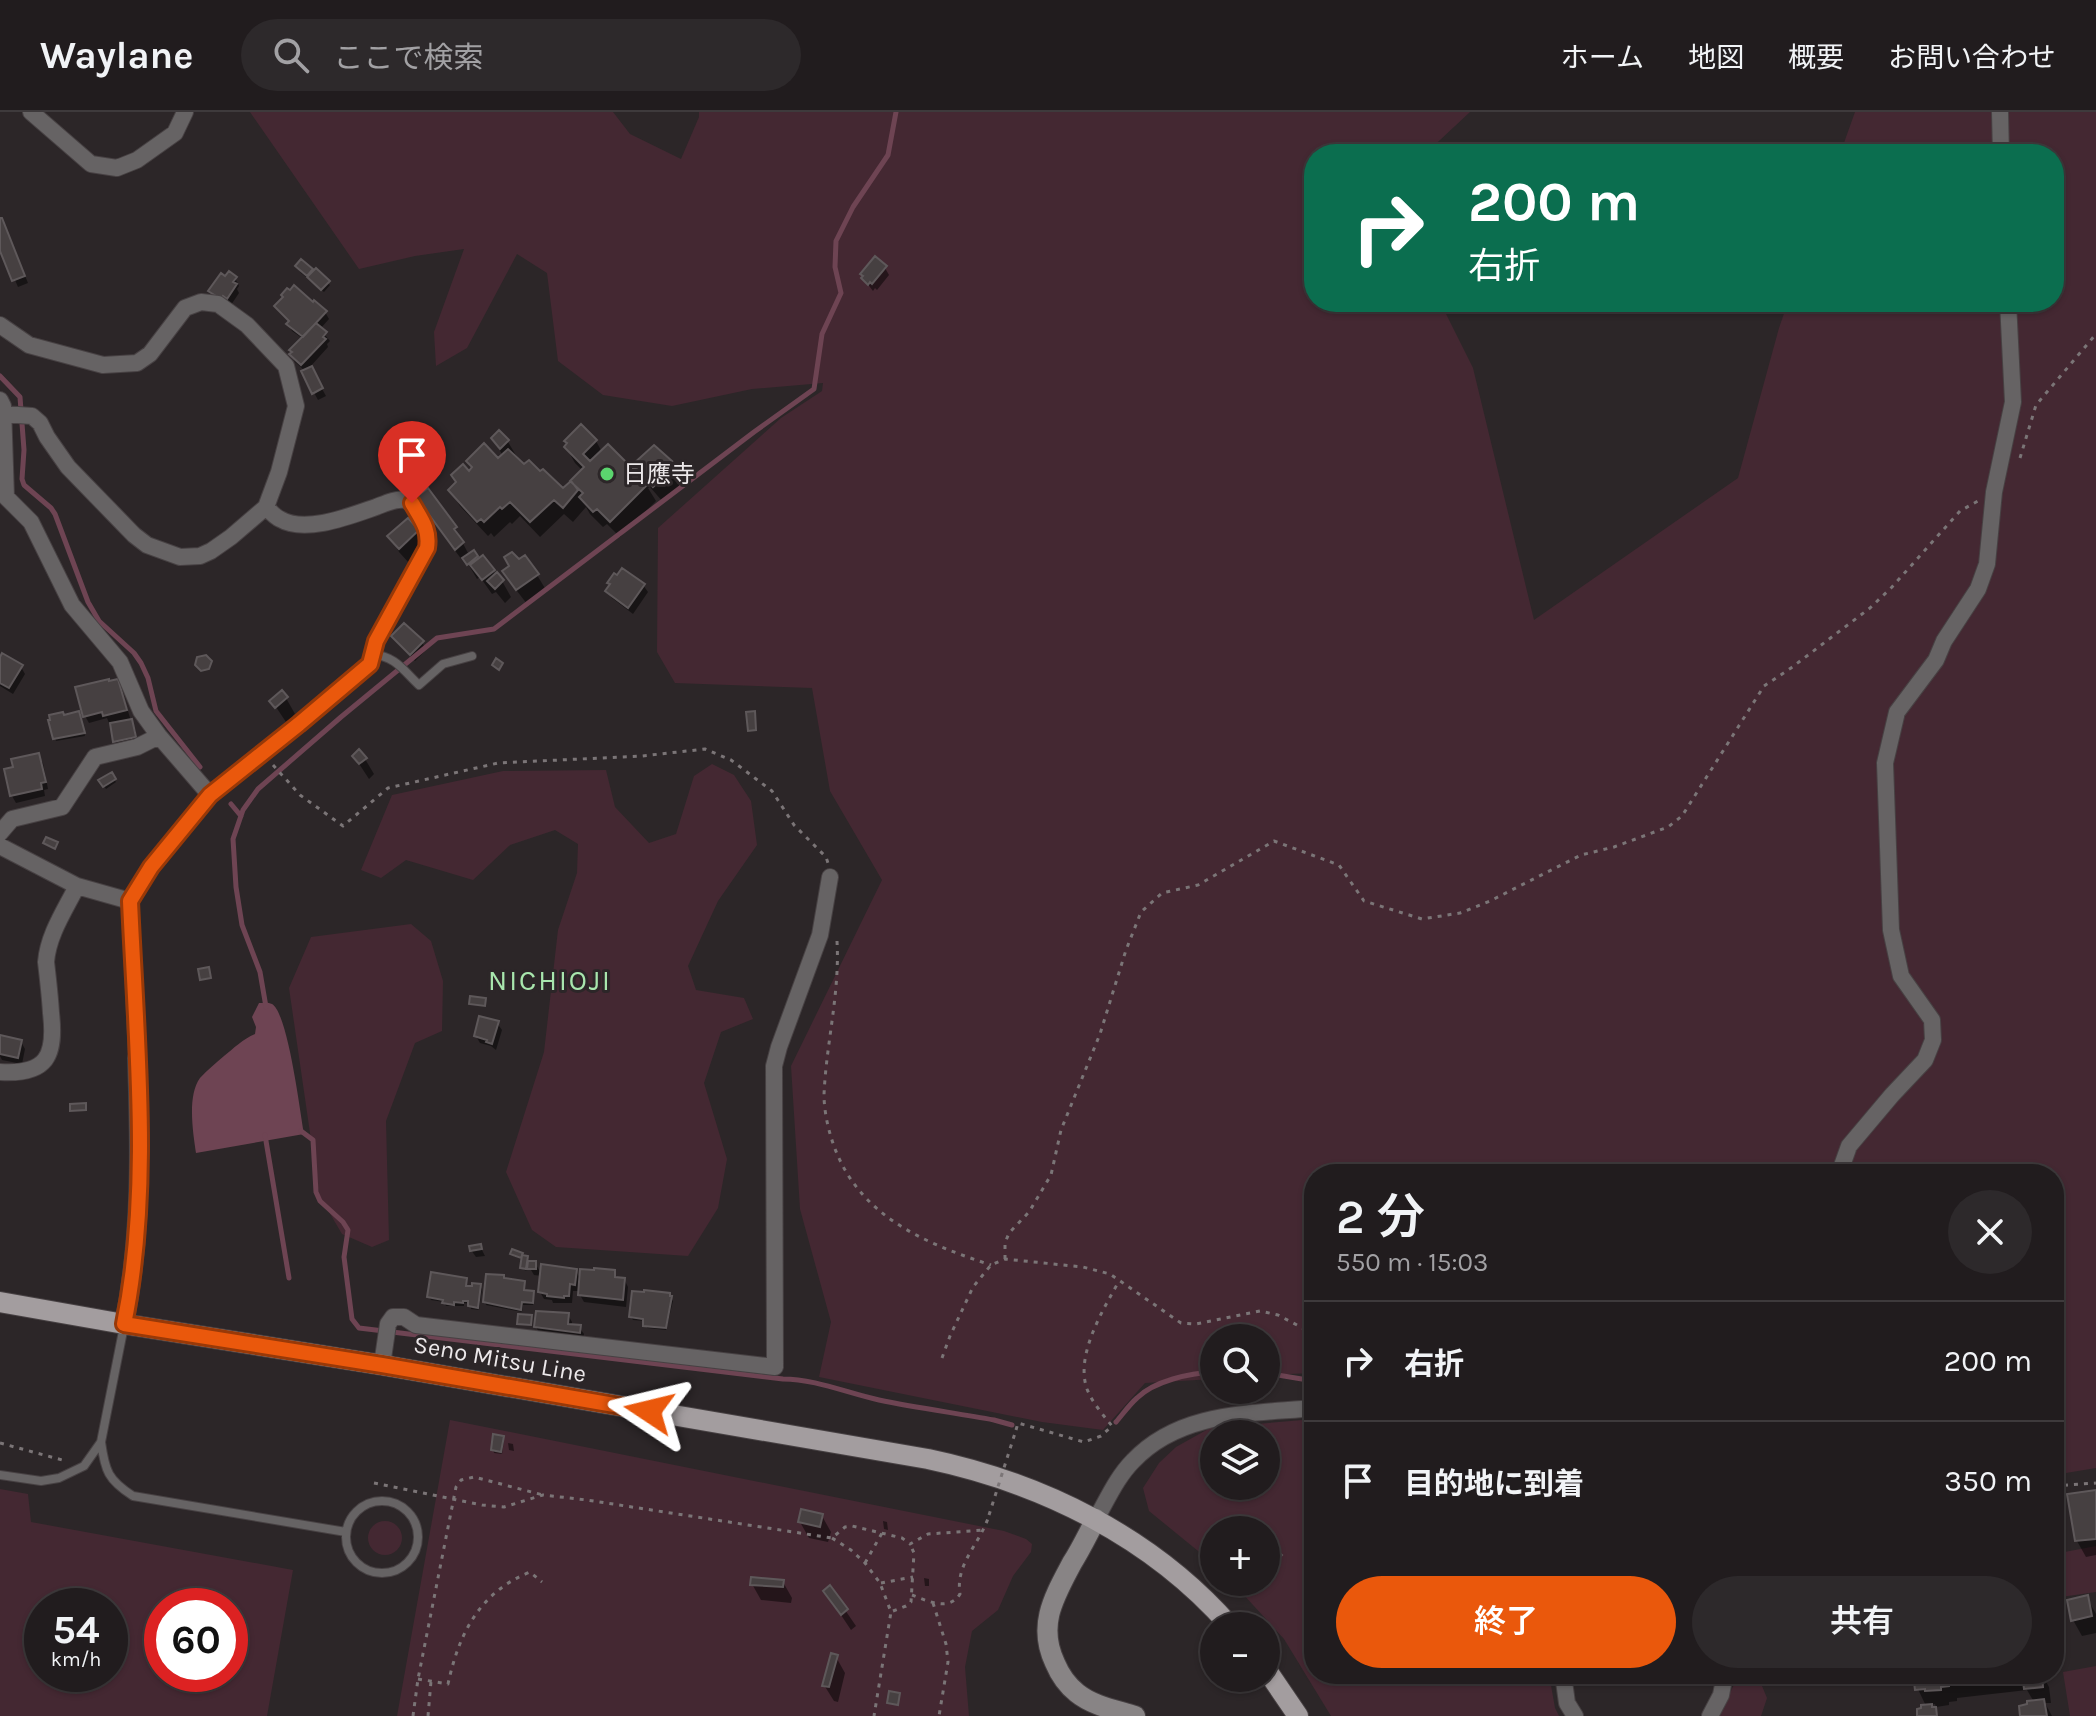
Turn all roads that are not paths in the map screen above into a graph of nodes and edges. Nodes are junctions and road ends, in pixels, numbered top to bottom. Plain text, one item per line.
1 (31, 112) edge
2 (185, 112) edge
3 (2000, 112) edge
4 (2001, 144) edge
5 (2008, 312) edge
6 (0, 325) edge
7 (11, 410) edge
8 (5, 505) edge
9 (266, 507) junction
10 (372, 655) junction
11 (472, 656) dead end
12 (159, 736) junction
13 (210, 795) junction
14 (0, 833) edge
15 (0, 846) edge
16 (830, 877) road end
17 (77, 886) junction
18 (130, 901) junction
19 (137, 1058) joint
20 (0, 1072) edge
21 (1841, 1164) edge
22 (0, 1302) edge
23 (124, 1324) junction
24 (382, 1365) junction
25 (1304, 1409) edge
26 (101, 1442) junction
27 (0, 1475) edge
28 (1096, 1519) junction
29 (346, 1532) junction
30 (1216, 1612) edge
31 (1564, 1684) edge
32 (1723, 1684) edge
33 (1280, 1690) edge
34 (1135, 1716) edge
35 (1298, 1716) edge
36 (1575, 1716) edge
37 (1710, 1716) edge

1 - 2 street
3 - 4 street
5 - 21 street
6 - 9 street
7 - 8 street
7 - 9 street
8 - 12 street
9 - 10 street
10 - 11 lane
10 - 13 street
12 - 13 street
12 - 14 street
13 - 18 street
15 - 17 street
16 - 24 street
17 - 18 street
17 - 20 street
18 - 19 street
19 - 23 street
22 - 23 main road, Seno Mitsu Line
23 - 24 main road, Seno Mitsu Line
23 - 26 lane
24 - 28 main road, Seno Mitsu Line
25 - 28 street
26 - 27 lane
26 - 29 lane
28 - 30 main road, Seno Mitsu Line
28 - 34 main road
29 - 29 lane
31 - 36 street
32 - 37 street
33 - 35 main road

